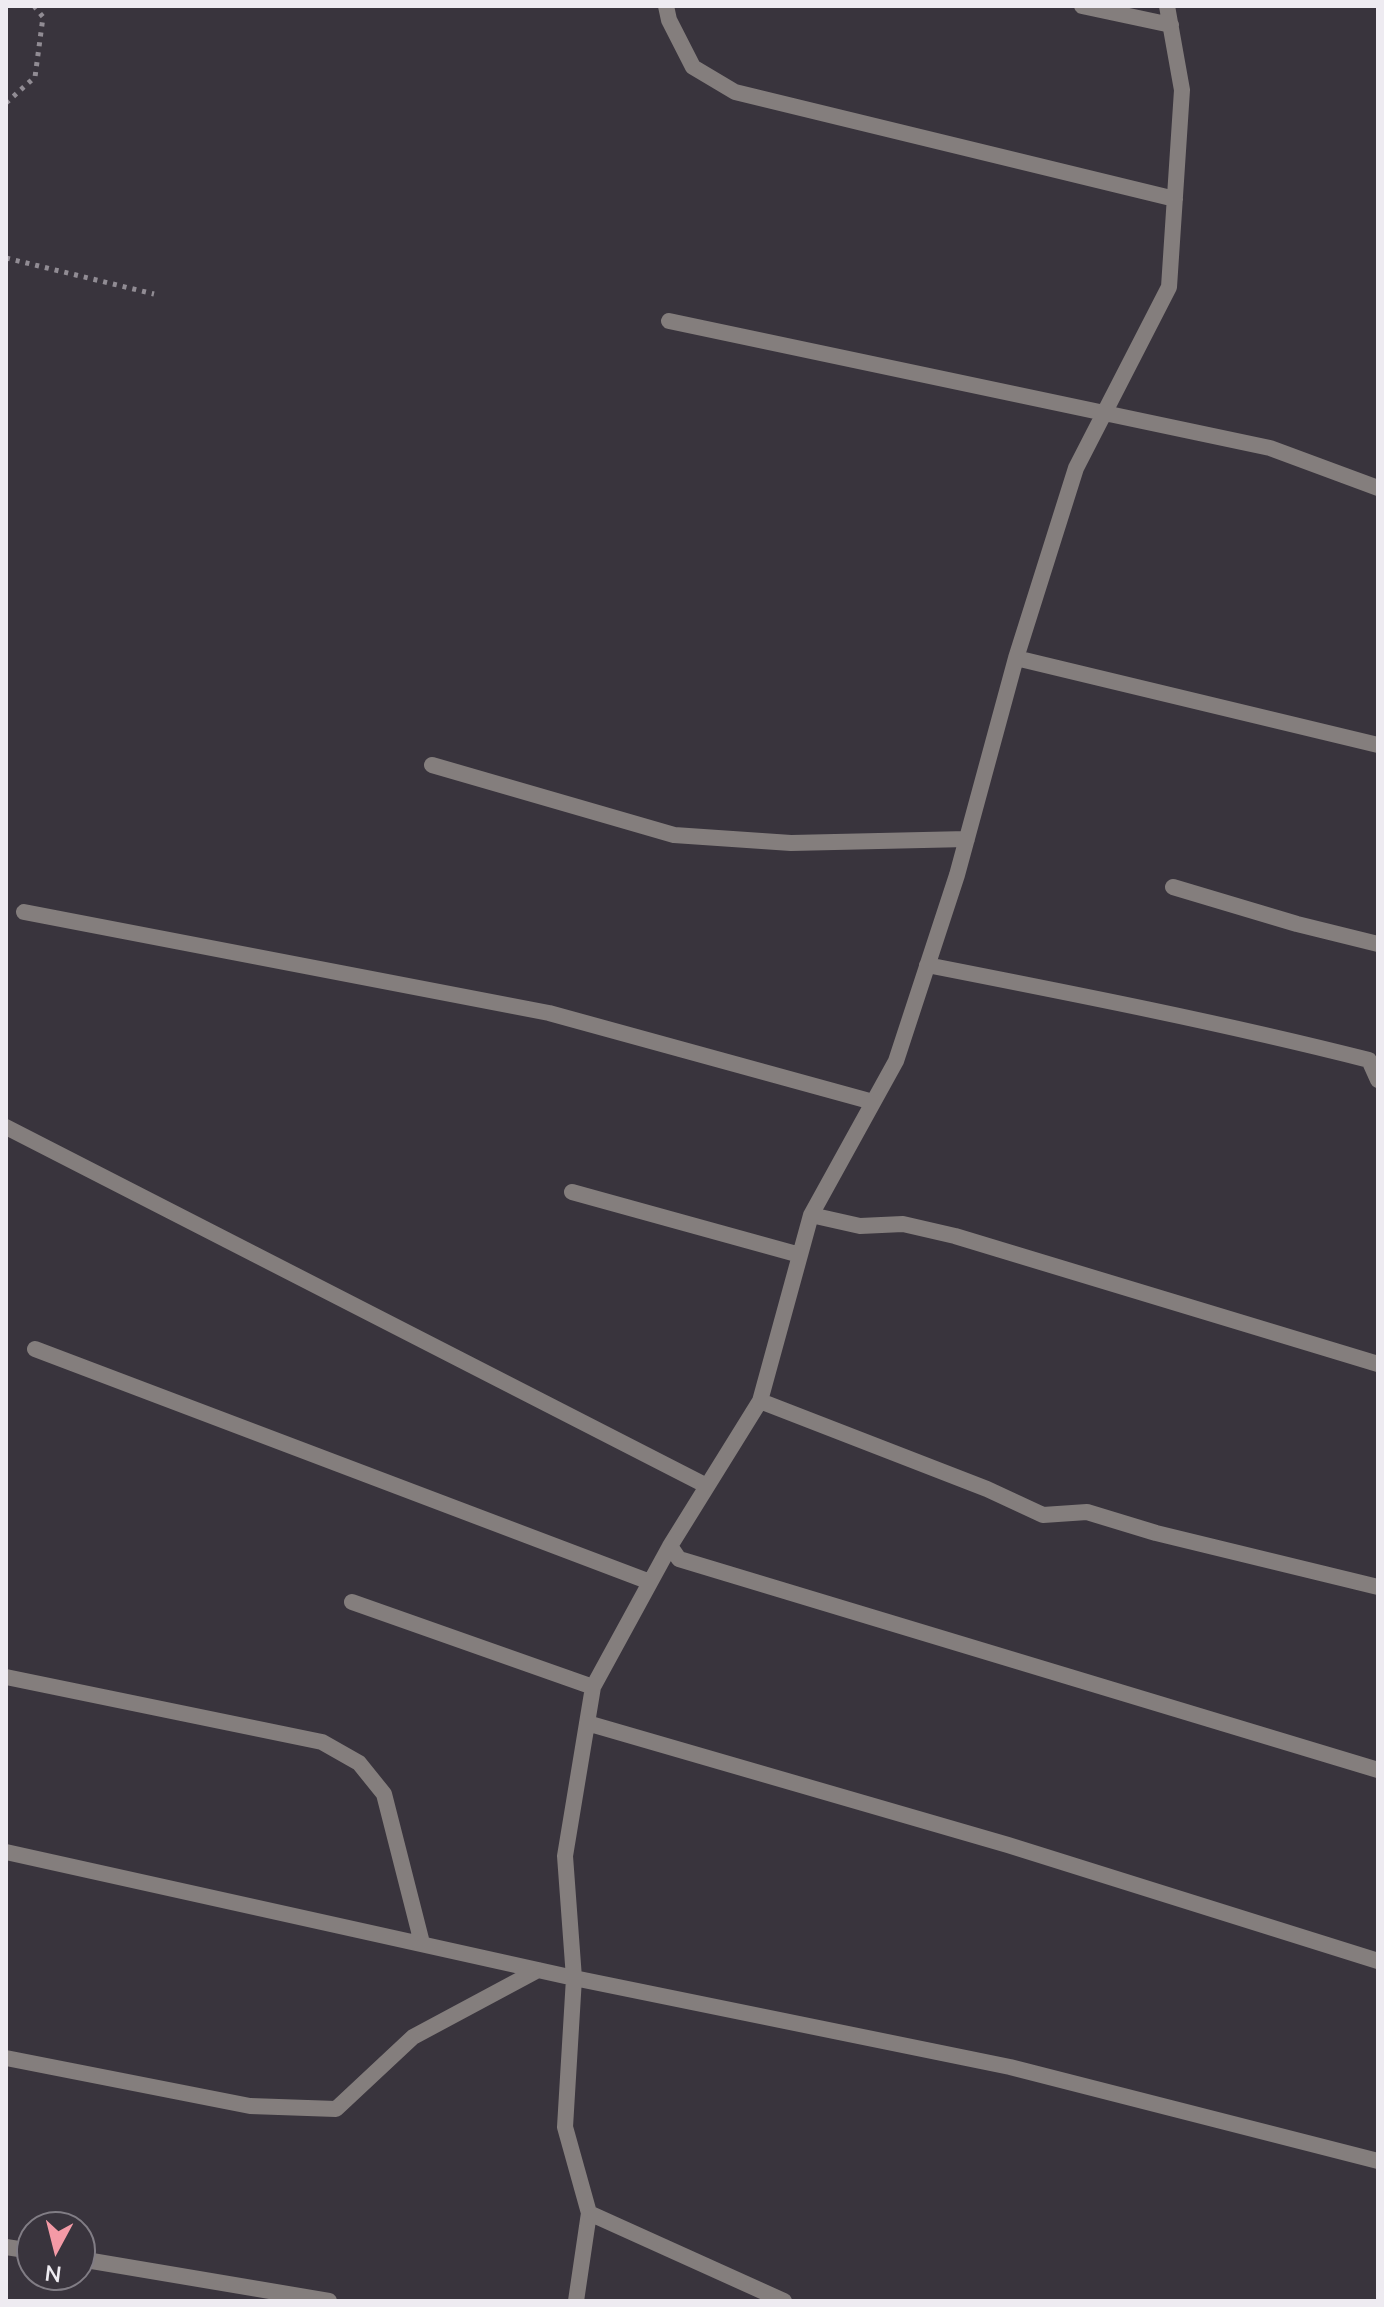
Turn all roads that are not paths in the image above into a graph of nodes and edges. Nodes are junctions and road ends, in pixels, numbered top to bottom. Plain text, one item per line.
1 (666, 6) edge
2 (1082, 6) edge
3 (1167, 6) edge
4 (1171, 25) junction
5 (1175, 199) junction
6 (669, 321) dead end
7 (1105, 413) junction
8 (1378, 488) edge
9 (1016, 658) junction
10 (1378, 745) edge
11 (432, 765) dead end
12 (967, 839) junction
13 (1173, 887) dead end
14 (24, 912) dead end
15 (1378, 944) edge
16 (927, 965) junction
17 (1378, 1080) edge
18 (873, 1102) junction
19 (6, 1127) edge
20 (572, 1192) dead end
21 (811, 1215) junction
22 (800, 1255) junction
23 (35, 1349) dead end
24 (1378, 1364) edge
25 (760, 1401) junction
26 (707, 1486) junction
27 (670, 1546) junction
28 (650, 1582) junction
29 (1378, 1587) edge
30 (352, 1602) dead end
31 (6, 1677) edge
32 (593, 1687) junction
33 (587, 1723) junction
34 (1378, 1770) edge
35 (6, 1852) edge
36 (422, 1943) junction
37 (1378, 1961) edge
38 (538, 1970) junction
39 (574, 1978) junction
40 (6, 2058) edge
41 (1378, 2161) edge
42 (589, 2213) junction
43 (96, 2262) edge
44 (329, 2301) edge
45 (576, 2301) edge
46 (784, 2301) edge

1 - 5 street
2 - 4 street
3 - 4 street
4 - 5 street
5 - 7 street
6 - 7 street
7 - 8 street
7 - 9 street
9 - 10 street
9 - 12 street
11 - 12 street
12 - 16 street
13 - 15 street
14 - 18 street
16 - 17 street
16 - 18 street
18 - 21 street
19 - 26 street
20 - 22 street
21 - 22 street
21 - 24 street
22 - 25 street
23 - 28 street
25 - 26 street
25 - 29 street
26 - 27 street
27 - 28 street
27 - 34 street
28 - 32 street
30 - 32 street
31 - 36 street
32 - 33 street
33 - 37 street
33 - 39 street
35 - 36 street
36 - 38 street
38 - 39 street
38 - 40 street
39 - 41 street
39 - 42 street
42 - 45 street
42 - 46 street
43 - 44 street

